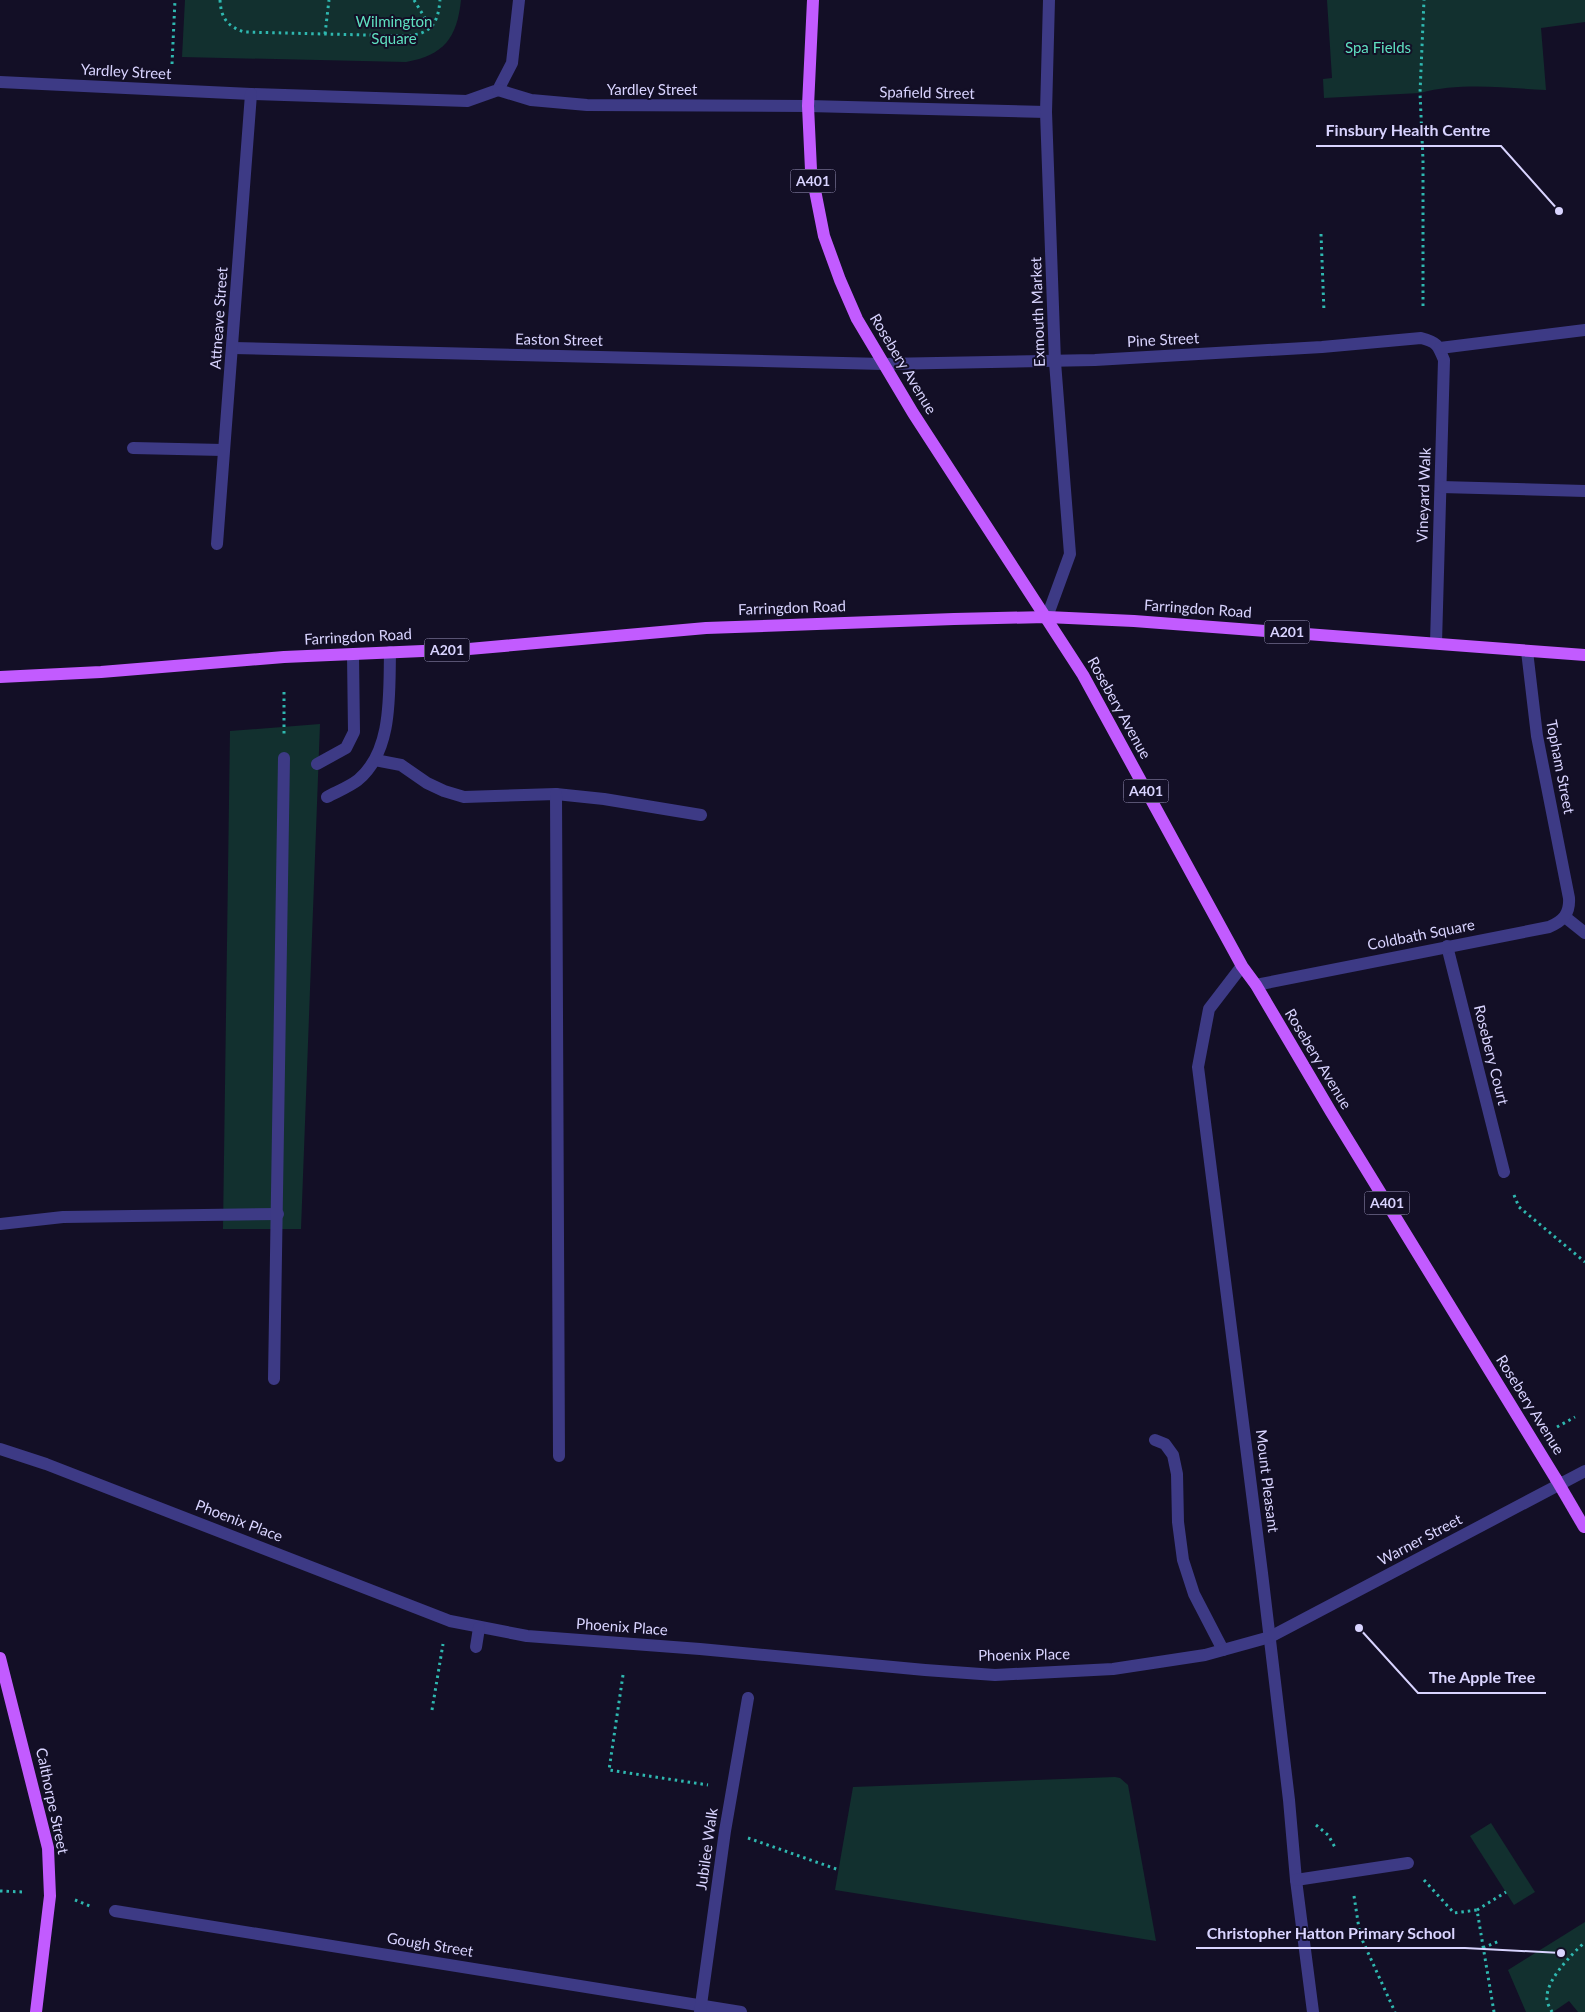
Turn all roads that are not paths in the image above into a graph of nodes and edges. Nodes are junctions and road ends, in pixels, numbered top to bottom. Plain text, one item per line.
1 (519, 0) edge
2 (813, 0) edge
3 (1049, 0) edge
4 (0, 82) edge
5 (498, 90) junction
6 (251, 94) junction
7 (808, 106) junction
8 (1046, 112) junction
9 (1585, 330) edge
10 (233, 348) junction
11 (1440, 348) junction
12 (1055, 362) junction
13 (883, 364) junction
14 (133, 448) dead end
15 (223, 450) junction
16 (1442, 487) junction
17 (1585, 491) edge
18 (217, 544) dead end
19 (1047, 617) junction
20 (1436, 643) junction
21 (1527, 650) junction
22 (390, 652) junction
23 (353, 655) junction
24 (1585, 655) edge
25 (0, 677) edge
26 (284, 758) road end
27 (375, 760) junction
28 (317, 764) dead end
29 (556, 794) junction
30 (327, 797) dead end
31 (701, 815) dead end
32 (1565, 917) junction
33 (1585, 933) edge
34 (1447, 946) junction
35 (1242, 966) junction
36 (1256, 985) junction
37 (1504, 1172) road end
38 (278, 1214) junction
39 (0, 1224) edge
40 (274, 1379) dead end
41 (1156, 1440) dead end
42 (0, 1449) edge
43 (559, 1456) dead end
44 (1585, 1471) edge
45 (1585, 1528) edge
46 (479, 1628) junction
47 (1270, 1637) junction
48 (476, 1647) dead end
49 (1223, 1650) junction
50 (0, 1658) edge
51 (748, 1698) dead end
52 (1408, 1863) road end
53 (1296, 1880) junction
54 (115, 1911) dead end
55 (700, 2008) edge
56 (36, 2012) edge
57 (741, 2012) edge
58 (1313, 2012) edge

1 - 5 street
2 - 7 main road, Rosebery Avenue / A401
3 - 8 street, Exmouth Market
4 - 6 street, Yardley Street
5 - 6 street
5 - 7 street, Yardley Street
6 - 10 street, Attneave Street
7 - 8 street, Spafield Street
7 - 13 main road, Rosebery Avenue / A401
8 - 12 street, Exmouth Market
9 - 11 street
10 - 13 street, Easton Street
10 - 15 street, Attneave Street
11 - 12 street, Pine Street
11 - 16 street, Vineyard Walk
12 - 13 street, Pine Street
12 - 19 street, Exmouth Market
13 - 19 main road, Rosebery Avenue / A401
14 - 15 street
15 - 18 street, Attneave Street
16 - 17 street
16 - 20 street, Vineyard Walk
19 - 20 main road, Farringdon Road / A201
19 - 22 main road, Farringdon Road / A201
19 - 35 main road, Rosebery Avenue / A401
20 - 21 main road, Farringdon Road / A201
21 - 24 main road, Farringdon Road / A201
21 - 32 street, Topham Street
22 - 23 main road, Farringdon Road / A201
22 - 27 street
23 - 25 main road, Farringdon Road / A201
23 - 28 street
26 - 38 street
27 - 29 street
27 - 30 street
29 - 31 street
29 - 43 street, bridge
32 - 33 street
32 - 34 street, Coldbath Square
34 - 36 street, Coldbath Square
34 - 37 street, Rosebery Court
35 - 36 main road, Rosebery Avenue / A401
35 - 47 street, Mount Pleasant
36 - 45 main road, Rosebery Avenue / A401, bridge
38 - 39 street
38 - 40 street
41 - 49 street
42 - 46 street, Phoenix Place
44 - 47 street, Warner Street
46 - 48 street
46 - 49 street, Phoenix Place
47 - 49 street, Phoenix Place
47 - 53 street, Mount Pleasant
50 - 56 main road, Calthorpe Street
51 - 55 street, Jubilee Walk
52 - 53 street
53 - 58 street, Mount Pleasant
54 - 55 street, Gough Street
55 - 57 street, Gough Street

